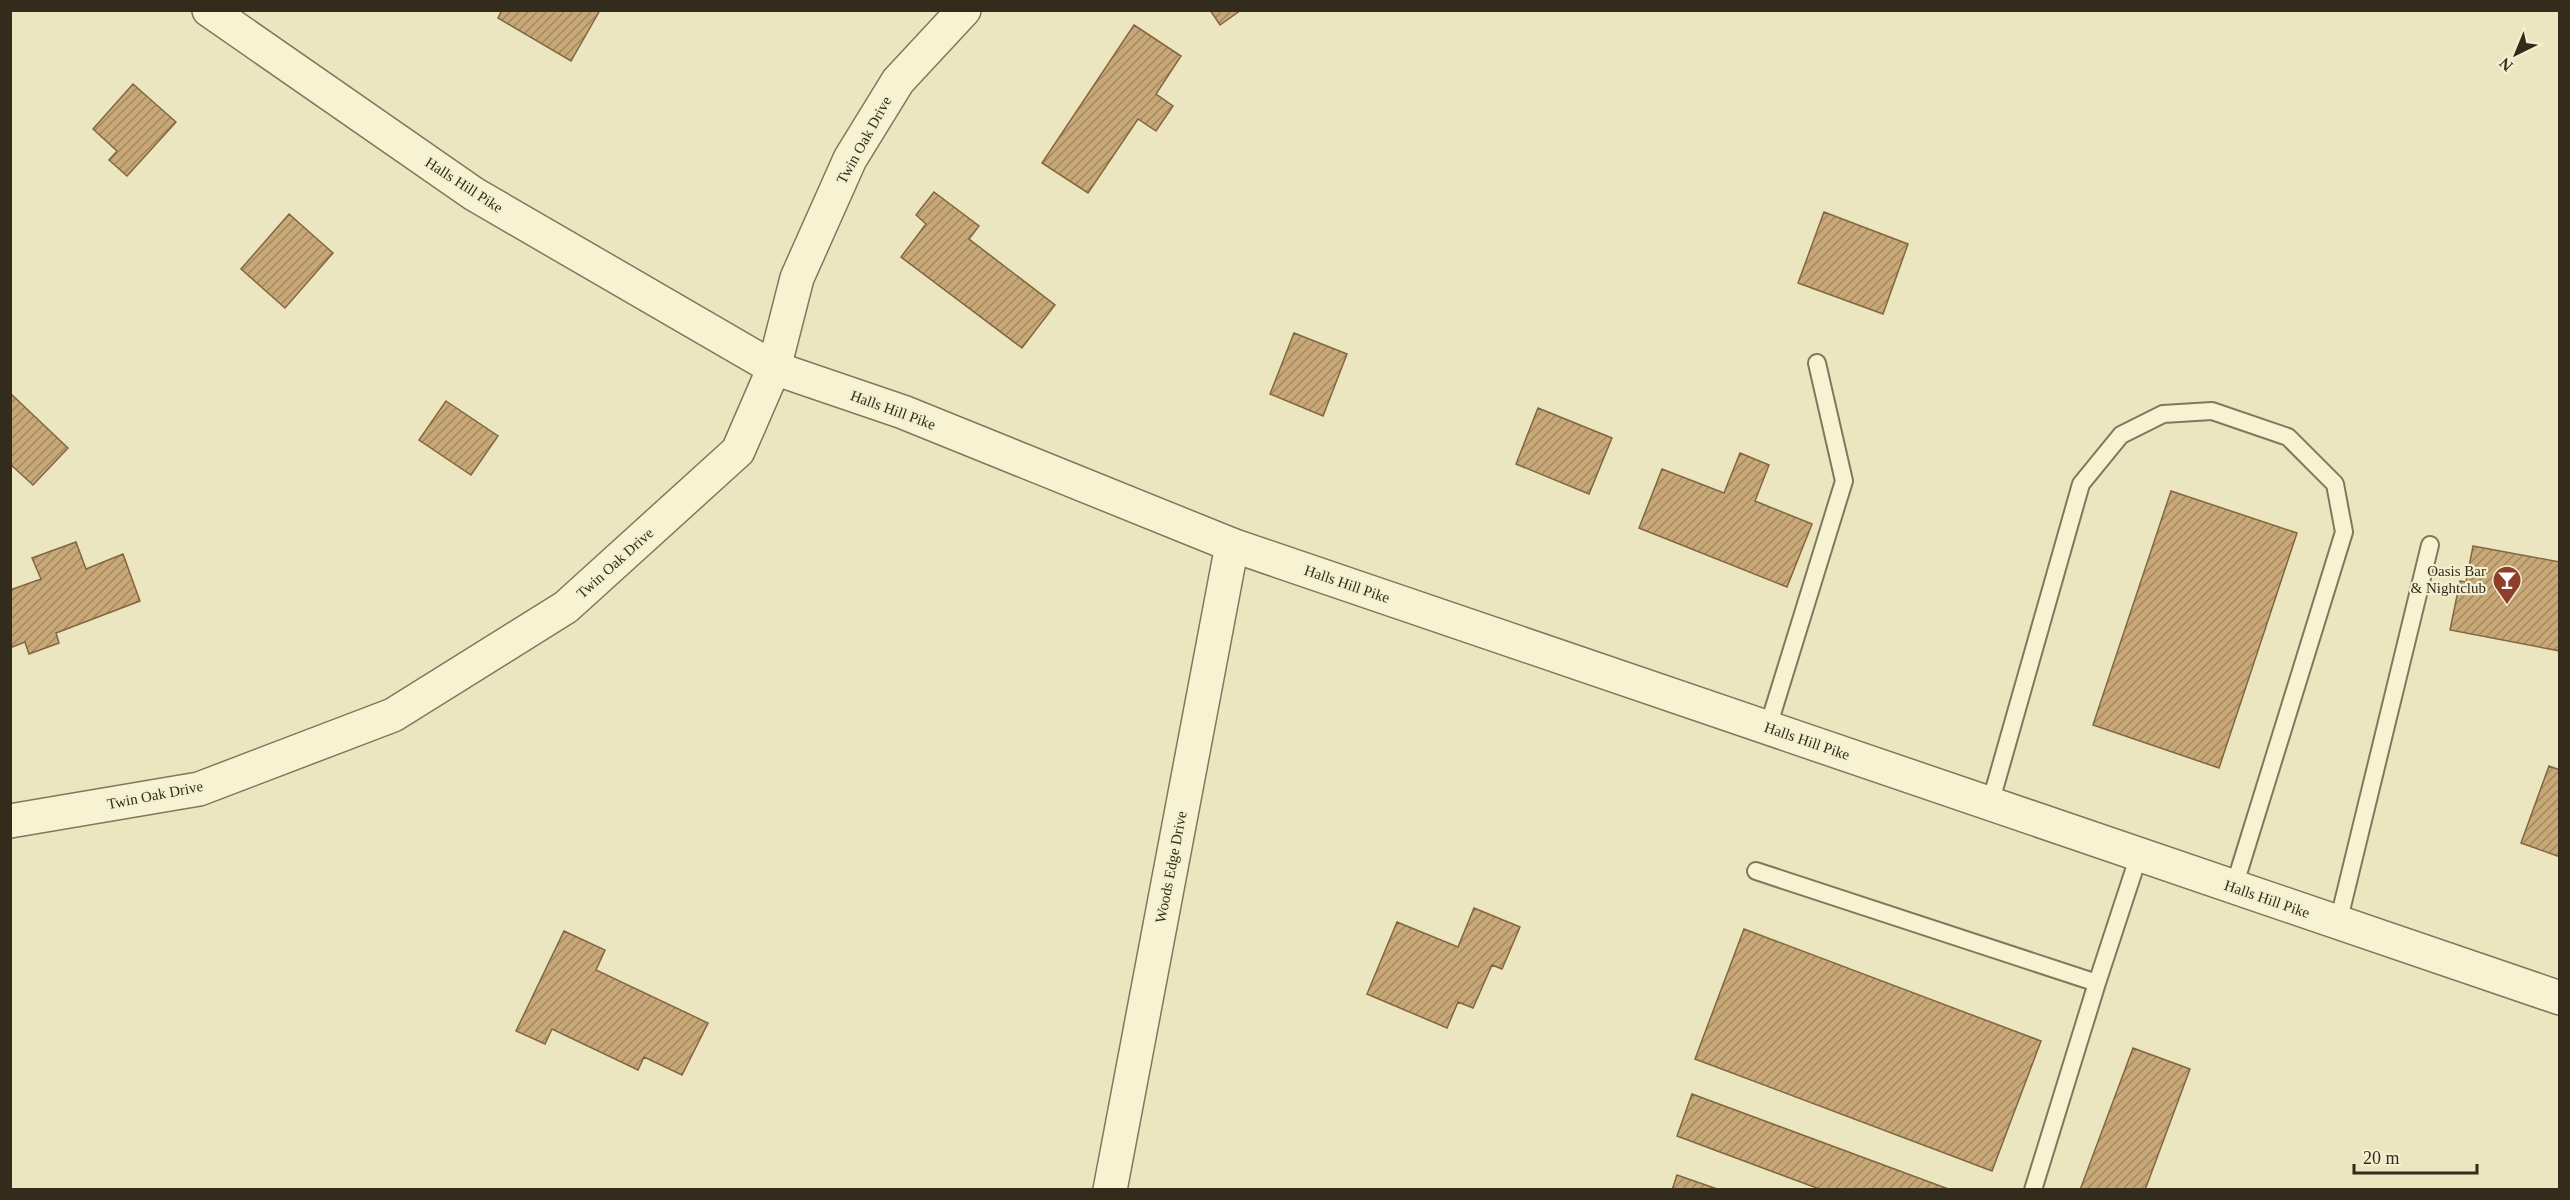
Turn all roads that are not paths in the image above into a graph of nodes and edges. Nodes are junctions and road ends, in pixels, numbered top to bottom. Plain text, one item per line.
1 (209, 10) edge
2 (964, 10) edge
3 (1817, 363) dead end
4 (774, 368) junction
5 (1232, 545) junction
6 (2430, 545) dead end
7 (1768, 728) junction
8 (1990, 804) junction
9 (10, 820) edge
10 (2139, 855) junction
11 (1756, 871) dead end
12 (2234, 887) junction
13 (2338, 923) junction
14 (2097, 983) junction
15 (2559, 998) edge
16 (1110, 1190) edge
17 (2033, 1190) edge

1 - 4 street, Halls Hill Pike
2 - 4 street, Twin Oak Drive
3 - 7 lane
4 - 5 street, Halls Hill Pike
4 - 9 street, Twin Oak Drive
5 - 7 street, Halls Hill Pike
5 - 16 street, Woods Edge Drive
6 - 13 lane
7 - 8 street, Halls Hill Pike
8 - 10 street, Halls Hill Pike
8 - 12 lane
10 - 12 street, Halls Hill Pike
10 - 14 lane
11 - 14 lane
12 - 13 street, Halls Hill Pike
13 - 15 street, Halls Hill Pike
14 - 17 lane

